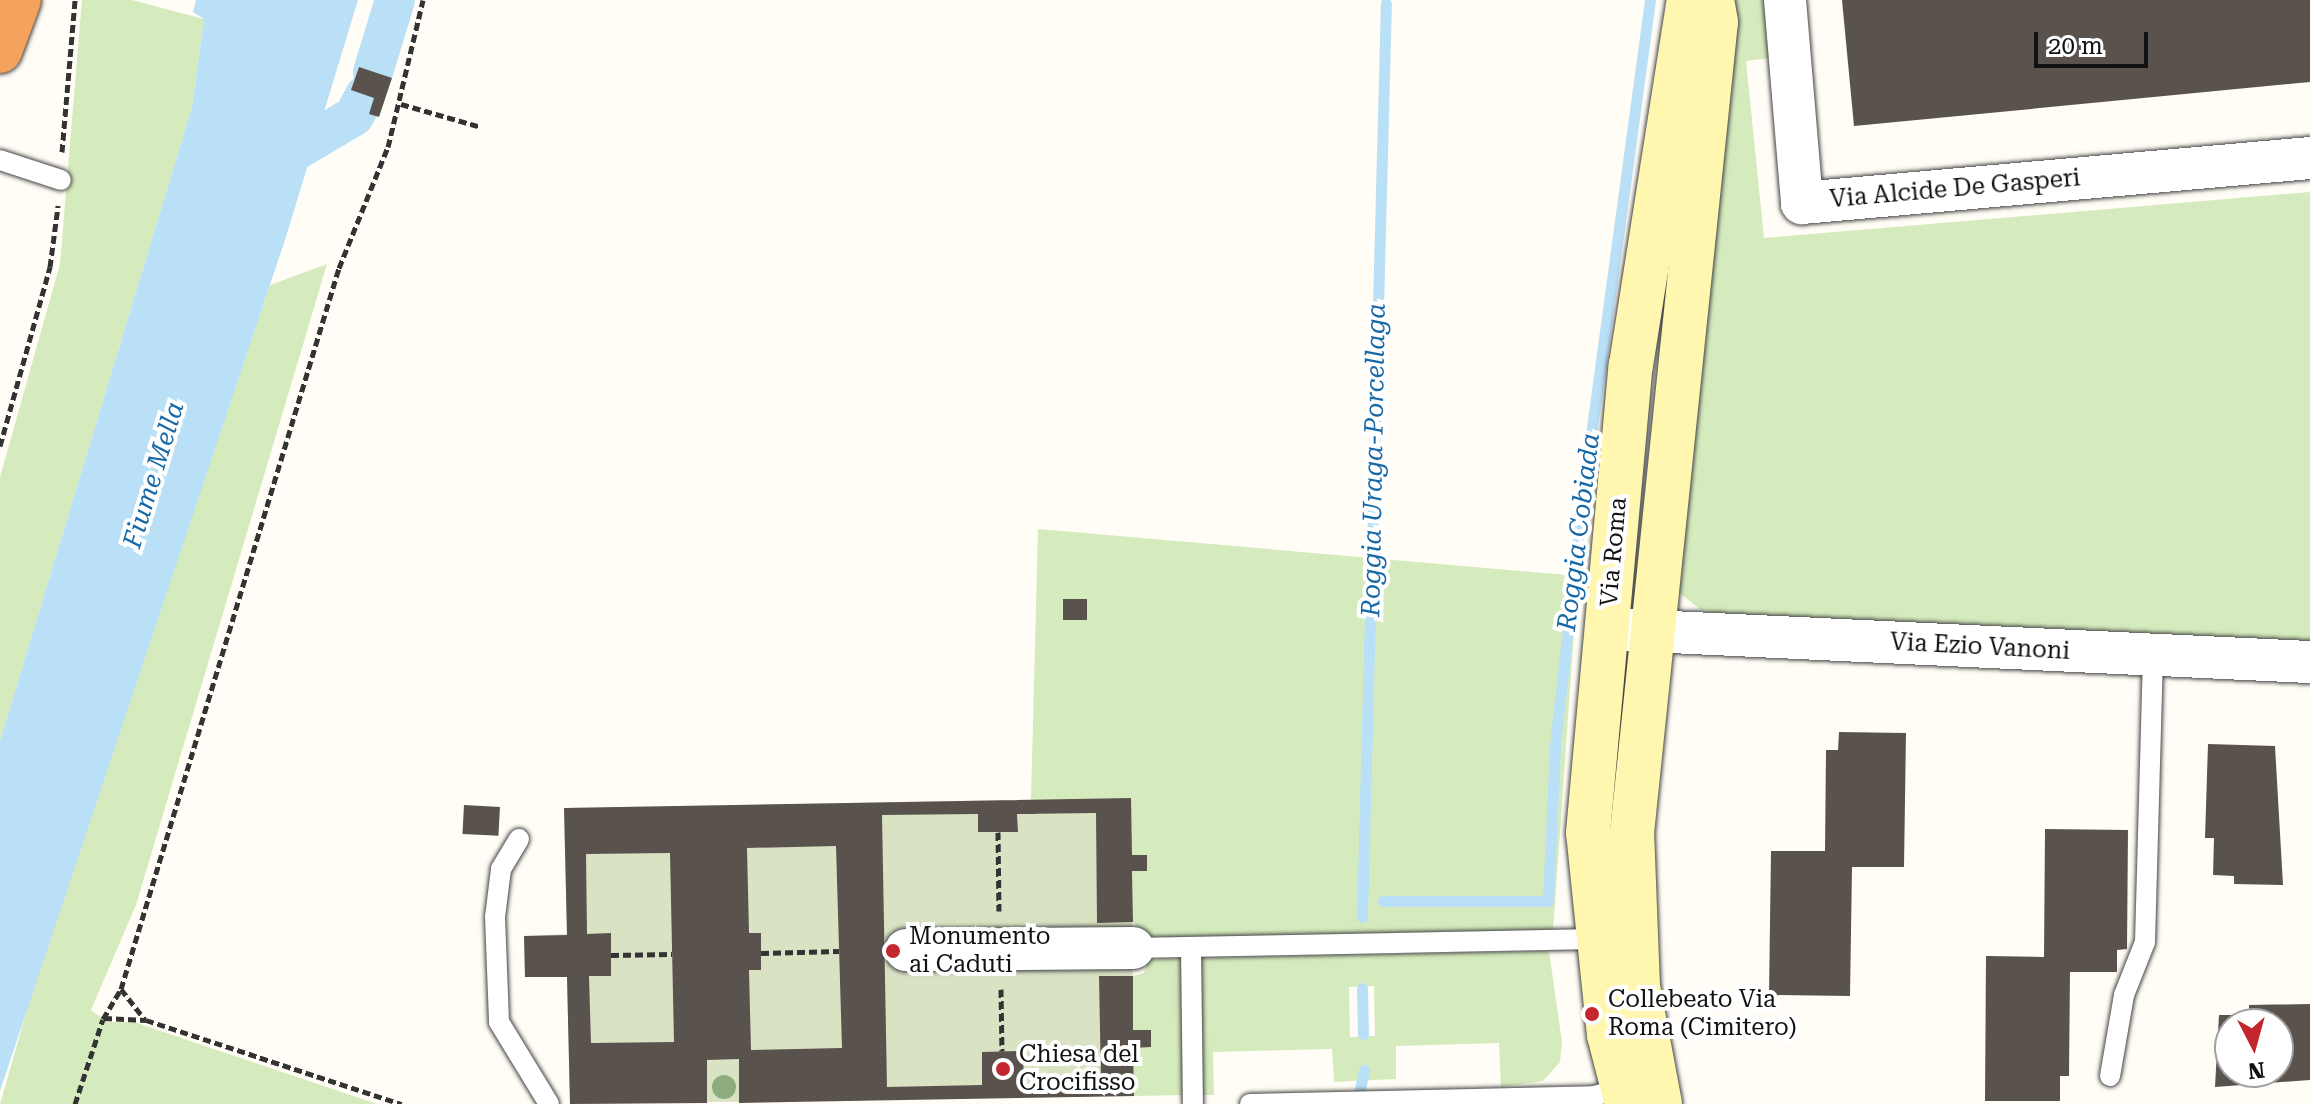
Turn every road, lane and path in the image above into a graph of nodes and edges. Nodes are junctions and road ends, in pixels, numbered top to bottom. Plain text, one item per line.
1 (19, 0) edge
2 (75, 0) edge
3 (1689, 0) edge
4 (1712, 0) edge
5 (1785, 0) edge
6 (423, 3) edge
7 (0, 51) edge
8 (401, 104) junction
9 (481, 127) dead end
10 (2310, 158) edge
11 (0, 160) edge
12 (61, 180) junction
13 (0, 446) edge
14 (1607, 629) junction
15 (1650, 632) junction
16 (2153, 655) junction
17 (2310, 662) edge
18 (519, 839) dead end
19 (1596, 939) junction
20 (1191, 947) junction
21 (1133, 948) joint
22 (906, 950) dead end
23 (839, 951) dead end
24 (761, 953) dead end
25 (672, 954) dead end
26 (611, 955) dead end
27 (121, 989) junction
28 (103, 1019) junction
29 (146, 1020) junction
30 (2110, 1076) dead end
31 (1636, 1099) edge
32 (75, 1104) edge
33 (402, 1104) edge
34 (549, 1104) edge
35 (1193, 1104) edge
36 (1250, 1104) edge

1 - 7 highway
2 - 12 path
3 - 14 street, Via Roma
4 - 15 street, Via Roma
5 - 10 street, Via Alcide De Gasperi
6 - 8 path
8 - 9 path
8 - 27 path
11 - 12 lane
12 - 13 path
14 - 15 street, Via Ezio Vanoni
14 - 19 street, Via Roma
15 - 16 street, Via Ezio Vanoni
15 - 31 street, Via Roma
16 - 17 street, Via Ezio Vanoni
16 - 30 lane
18 - 34 lane
19 - 20 lane
19 - 31 street, Via Roma
20 - 21 lane
20 - 35 lane
21 - 22 street
23 - 24 path
25 - 26 path
27 - 28 path
27 - 29 path
28 - 29 path
28 - 32 path
29 - 33 path
31 - 36 lane

